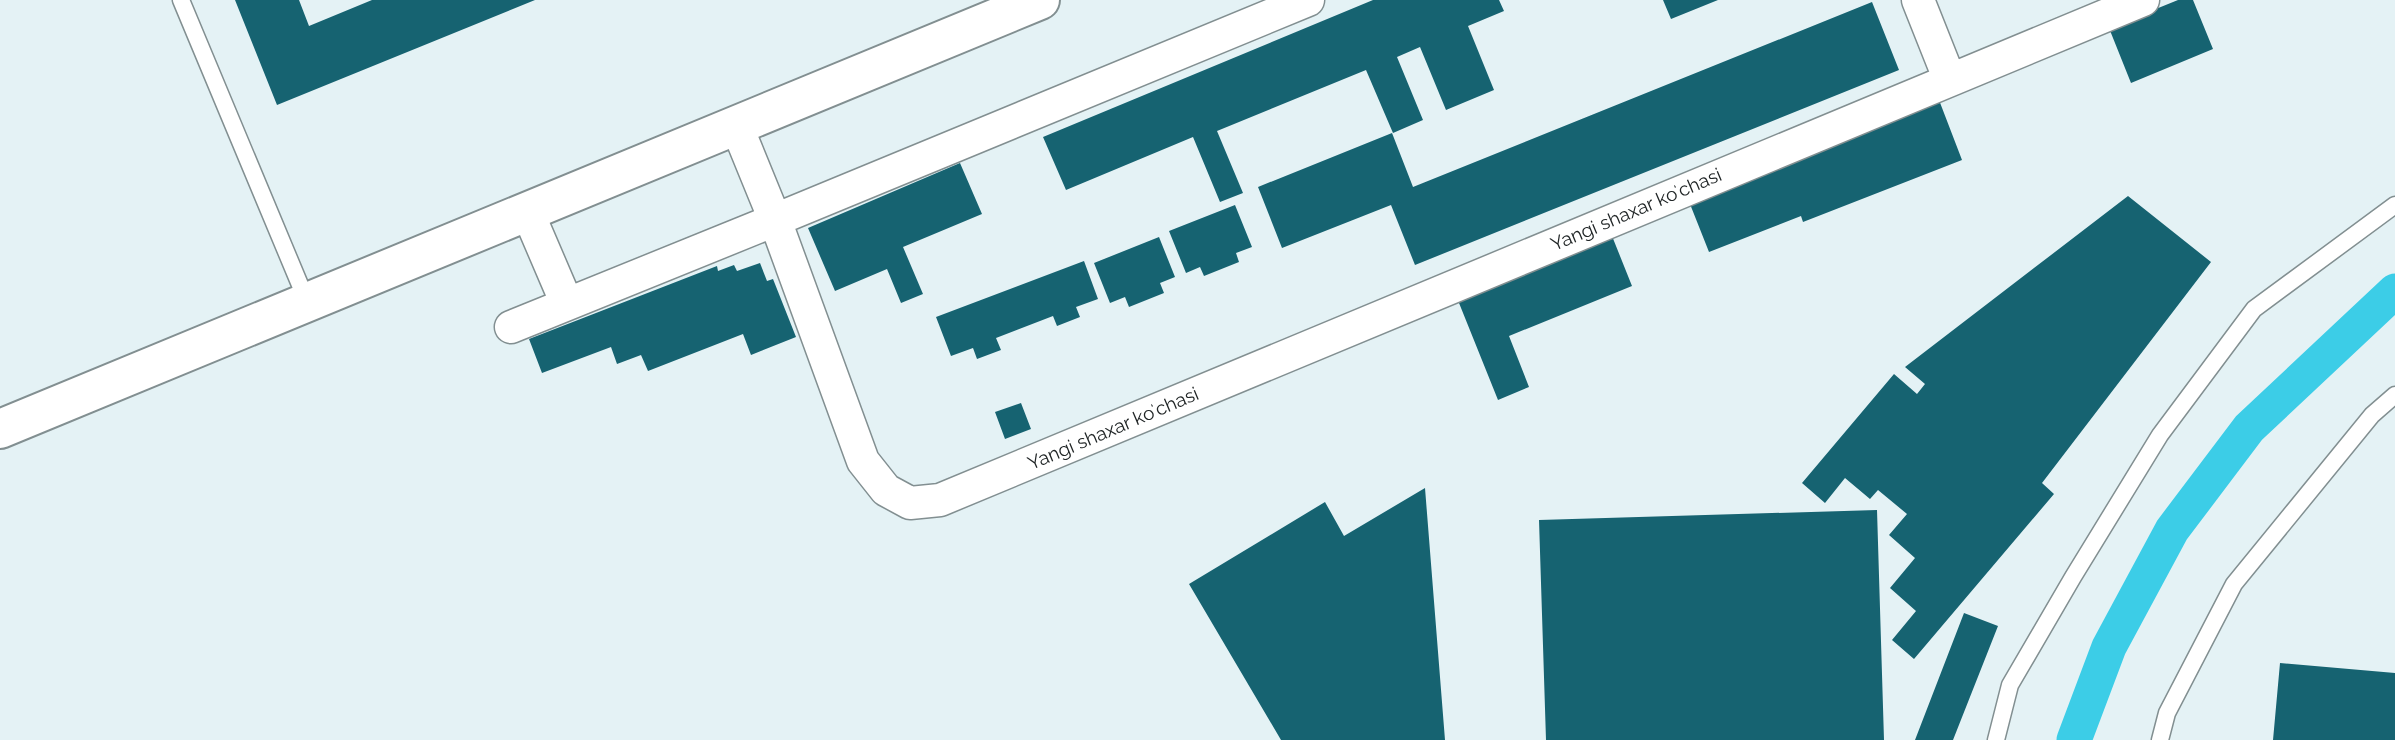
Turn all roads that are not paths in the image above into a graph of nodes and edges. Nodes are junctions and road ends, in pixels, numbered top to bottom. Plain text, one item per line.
1 (181, 0) edge
2 (1040, 0) edge
3 (1308, 0) edge
4 (1918, 0) edge
5 (2143, 0) edge
6 (1949, 78) junction
7 (737, 127) junction
8 (2395, 205) edge
9 (528, 213) junction
10 (775, 220) junction
11 (308, 304) junction
12 (566, 304) junction
13 (511, 327) dead end
14 (2395, 395) edge
15 (0, 429) edge
16 (1996, 740) edge
17 (2160, 740) edge

1 - 11 lane
2 - 7 main road
3 - 10 street
4 - 6 street
5 - 6 street, Yangi shaxar koʻchasi
6 - 10 street, Yangi shaxar koʻchasi
7 - 9 main road
7 - 10 street, Yangi shaxar koʻchasi
8 - 16 lane
9 - 11 main road
9 - 12 street
10 - 12 street
11 - 15 main road
12 - 13 street
14 - 17 lane

